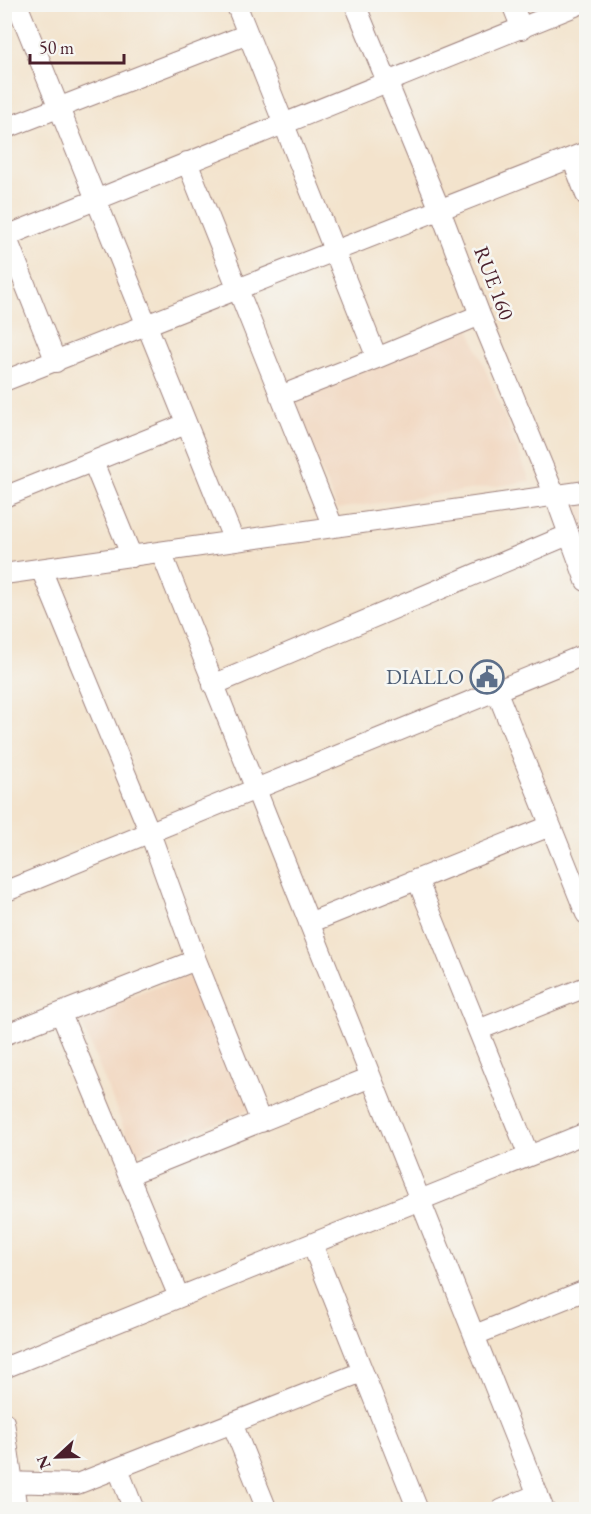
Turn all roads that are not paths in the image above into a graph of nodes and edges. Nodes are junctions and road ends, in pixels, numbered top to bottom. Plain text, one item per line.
1 (236, 4) edge
2 (355, 4) edge
3 (512, 4) edge
4 (580, 4) edge
5 (16, 7) edge
6 (522, 28) junction
7 (248, 34) junction
8 (388, 82) junction
9 (59, 108) junction
10 (285, 124) junction
11 (4, 129) edge
12 (579, 155) edge
13 (187, 162) junction
14 (586, 195) edge
15 (96, 199) junction
16 (440, 210) junction
17 (5, 236) edge
18 (335, 251) junction
19 (238, 290) junction
20 (480, 315) junction
21 (147, 326) junction
22 (377, 358) junction
23 (56, 362) junction
24 (4, 381) edge
25 (280, 396) junction
26 (186, 424) junction
27 (93, 462) junction
28 (586, 491) edge
29 (555, 496) junction
30 (4, 497) edge
31 (333, 527) junction
32 (568, 535) junction
33 (234, 541) junction
34 (161, 552) junction
35 (132, 557) junction
36 (41, 569) junction
37 (4, 574) edge
38 (586, 581) edge
39 (586, 654) edge
40 (213, 685) junction
41 (497, 692) junction
42 (256, 789) junction
43 (550, 826) junction
44 (150, 833) junction
45 (417, 879) junction
46 (4, 892) edge
47 (586, 914) edge
48 (309, 922) junction
49 (196, 960) junction
50 (586, 987) edge
51 (61, 1014) junction
52 (478, 1030) junction
53 (4, 1035) edge
54 (371, 1077) junction
55 (261, 1122) junction
56 (586, 1133) edge
57 (529, 1156) junction
58 (128, 1175) junction
59 (422, 1200) junction
60 (312, 1244) junction
61 (585, 1295) edge
62 (179, 1297) junction
63 (475, 1335) junction
64 (4, 1368) edge
65 (362, 1372) junction
66 (4, 1422) edge
67 (232, 1423) junction
68 (118, 1469) junction
69 (8, 1481) edge
70 (541, 1502) edge
71 (17, 1509) edge
72 (134, 1509) edge
73 (267, 1509) edge
74 (418, 1509) edge
75 (501, 1509) edge

1 - 7 street
2 - 8 street, RUE 160
3 - 6 street
4 - 6 street
5 - 9 street
6 - 8 street
7 - 9 street
7 - 10 street
8 - 10 street
8 - 16 street, RUE 160
9 - 11 street
9 - 15 street
10 - 13 street
10 - 18 street
12 - 14 street
12 - 16 street
13 - 15 street
13 - 19 street
15 - 17 street
15 - 21 street
16 - 18 street
16 - 20 street, RUE 160
17 - 23 street
18 - 19 street
18 - 22 street
19 - 21 street
19 - 25 street
20 - 22 street
20 - 29 street, RUE 160
21 - 23 street
21 - 26 street
22 - 25 street
23 - 24 street
25 - 31 street
26 - 27 street
26 - 33 street
27 - 30 street
27 - 35 street
28 - 29 street
29 - 31 street
29 - 32 street, RUE 160
31 - 33 street
32 - 38 street, RUE 160
32 - 40 street
33 - 34 street
34 - 35 street
34 - 40 street
35 - 36 street
36 - 37 street
36 - 44 street
39 - 41 street
40 - 42 street
41 - 42 street
41 - 43 street
42 - 44 street
42 - 48 street
43 - 45 street
43 - 47 street
44 - 46 street
44 - 49 street
45 - 48 street
45 - 52 street
48 - 54 street
49 - 51 street
49 - 55 street
50 - 52 street
51 - 53 street
51 - 58 street
52 - 57 street
54 - 55 street
54 - 59 street
55 - 58 street
56 - 57 street
57 - 59 street
58 - 62 street
59 - 60 street
59 - 63 street
60 - 62 street
60 - 65 street
61 - 63 street
62 - 64 street
63 - 70 street
65 - 67 street
65 - 74 street
66 - 69 street
67 - 68 street
67 - 73 street
68 - 69 street
68 - 72 street
69 - 71 street
70 - 75 street

